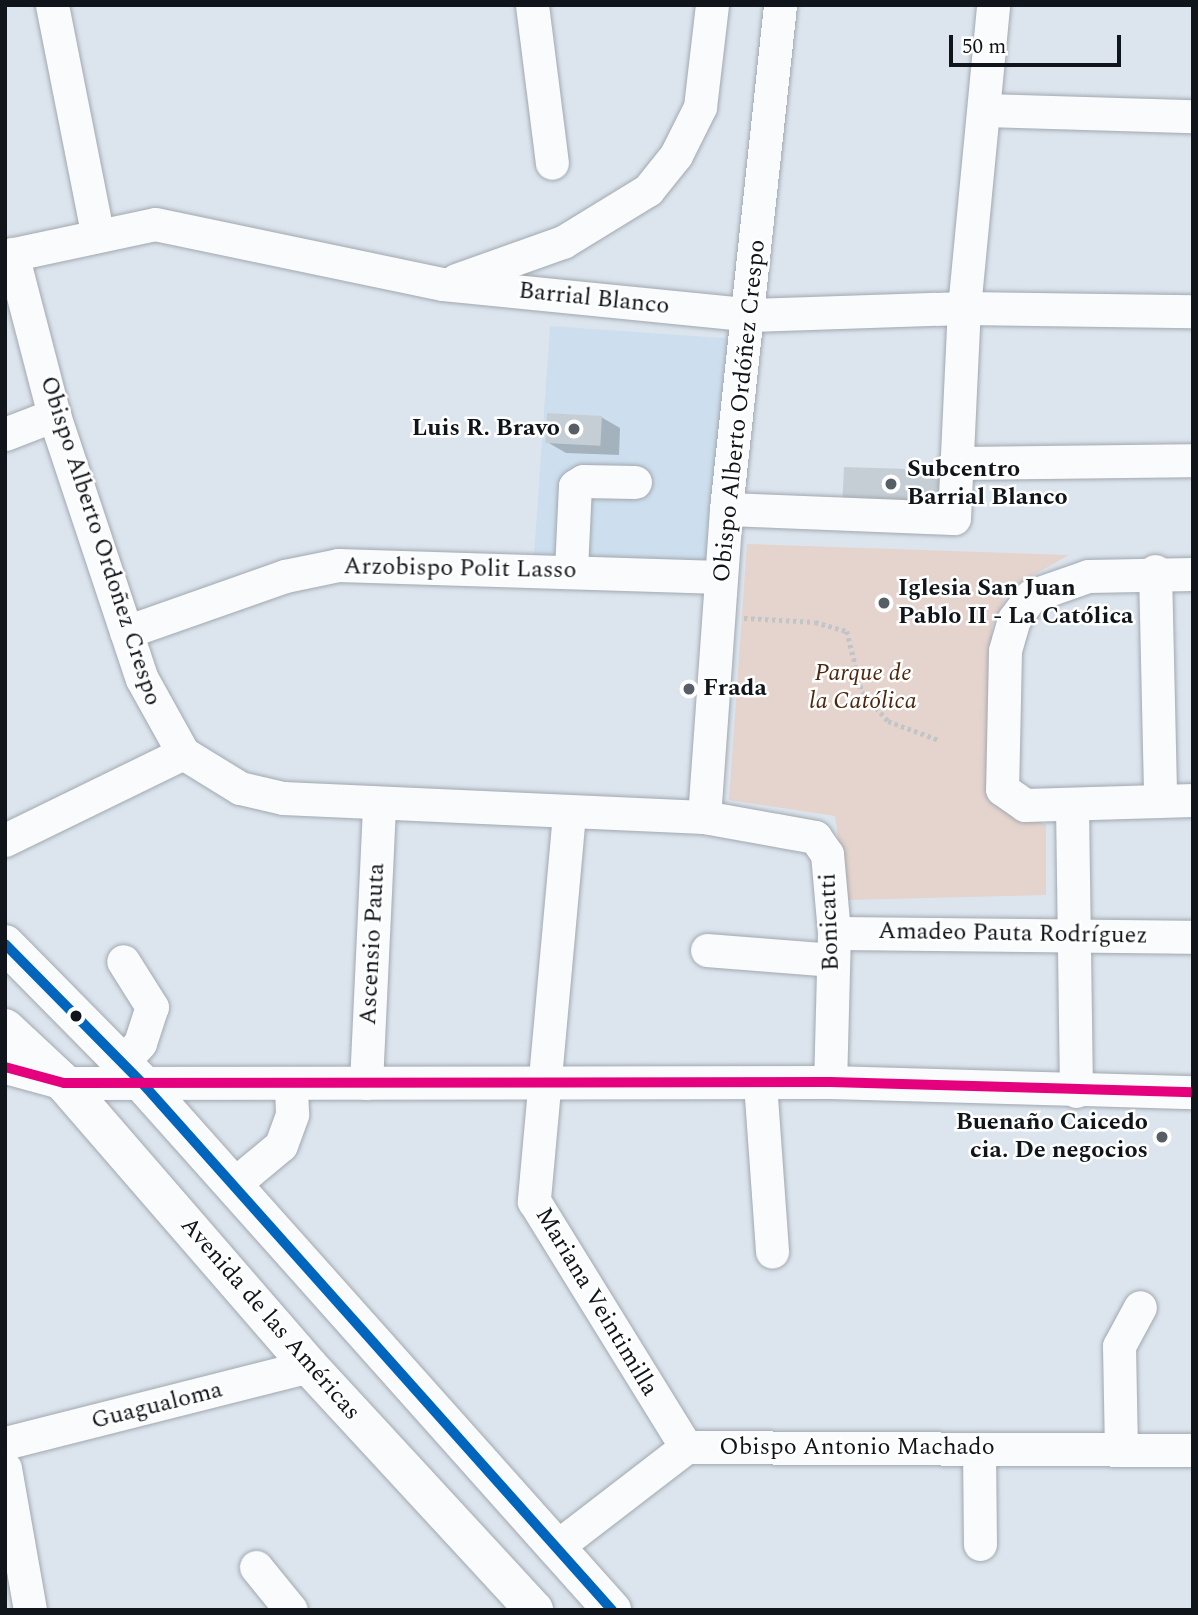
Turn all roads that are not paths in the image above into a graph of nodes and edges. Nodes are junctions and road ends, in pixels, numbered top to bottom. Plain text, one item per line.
1 (52, 5) edge
2 (532, 5) edge
3 (712, 5) edge
4 (780, 5) edge
5 (993, 5) edge
6 (985, 110) junction
7 (1193, 117) edge
8 (552, 163) dead end
9 (96, 233) junction
10 (9, 255) edge
11 (443, 284) junction
12 (964, 308) junction
13 (1193, 311) edge
14 (751, 315) junction
15 (54, 415) junction
16 (5, 434) edge
17 (1193, 460) edge
18 (955, 463) junction
19 (635, 482) dead end
20 (726, 509) junction
21 (571, 570) junction
22 (1155, 571) junction
23 (1193, 574) edge
24 (720, 577) junction
25 (126, 632) junction
26 (183, 754) junction
27 (1160, 800) junction
28 (1193, 800) edge
29 (379, 805) junction
30 (1072, 805) junction
31 (569, 814) junction
32 (704, 817) junction
33 (5, 840) edge
34 (1072, 933) junction
35 (1193, 937) edge
36 (7, 943) edge
37 (834, 946) junction
38 (707, 950) dead end
39 (123, 961) dead end
40 (5, 1028) edge
41 (5, 1067) edge
42 (133, 1073) junction
43 (830, 1082) junction
44 (64, 1083) junction
45 (366, 1083) junction
46 (542, 1083) junction
47 (760, 1083) junction
48 (291, 1084) junction
49 (1076, 1091) junction
50 (1193, 1092) edge
51 (233, 1185) junction
52 (772, 1252) dead end
53 (1140, 1307) dead end
54 (309, 1366) junction
55 (5, 1443) edge
56 (686, 1447) junction
57 (979, 1449) junction
58 (1121, 1450) junction
59 (1193, 1450) edge
60 (5, 1468) edge
61 (980, 1544) dead end
62 (555, 1548) junction
63 (256, 1567) dead end
64 (30, 1610) edge
65 (290, 1610) edge
66 (534, 1610) edge
67 (612, 1610) edge

1 - 9 street
2 - 8 street
3 - 11 street
4 - 14 street, Obispo Alberto Ordóñez Crespo
5 - 6 street
6 - 7 street
6 - 12 street
9 - 10 street, Barrial Blanco
9 - 11 street, Barrial Blanco
10 - 15 street, Obispo Alberto Ordoñez Crespo
11 - 14 street, Barrial Blanco
12 - 13 street, Barrial Blanco
12 - 14 street, Barrial Blanco
12 - 18 street
14 - 20 street, Obispo Alberto Ordóñez Crespo
15 - 16 street
15 - 25 street, Obispo Alberto Ordoñez Crespo
17 - 18 street
18 - 20 street
19 - 21 street
20 - 24 street, Obispo Alberto Ordóñez Crespo
21 - 24 street, Arzobispo Polit Lasso
21 - 25 street, Arzobispo Polit Lasso
22 - 23 street
22 - 27 street
22 - 30 street
24 - 32 street, Obispo Alberto Ordóñez Crespo
25 - 26 street, Obispo Alberto Ordoñez Crespo
26 - 29 street, Obispo Alberto Ordoñez Crespo
26 - 33 street
27 - 28 street
27 - 30 street
29 - 31 street, Obispo Alberto Ordoñez Crespo
29 - 45 street, Ascensio Pauta
30 - 34 street
31 - 32 street, Obispo Alberto Ordoñez Crespo
31 - 46 street, Mariana Veintimilla
32 - 37 street, Bonicatti
34 - 35 street, Amadeo Pauta Rodríguez
34 - 37 street, Amadeo Pauta Rodríguez
34 - 49 street
36 - 42 main road
37 - 38 street, Amadeo Pauta Rodríguez
37 - 43 street, Bonicatti
39 - 42 street
40 - 44 main road, Avenida de las Américas
41 - 44 street
42 - 44 street
42 - 48 street
42 - 51 main road
43 - 47 street
43 - 49 street
44 - 54 main road, Avenida de las Américas
45 - 46 street
45 - 48 street
46 - 47 street
46 - 56 street, Mariana Veintimilla
47 - 52 street
48 - 51 street
49 - 50 street
51 - 62 main road
53 - 58 street
54 - 55 street, Guagualoma
54 - 66 main road, Avenida de las Américas
56 - 57 street, Obispo Antonio Machado
56 - 62 street, Obispo Antonio Machado
57 - 58 street, Obispo Antonio Machado
57 - 61 street
58 - 59 street, Obispo Antonio Machado
60 - 64 street
62 - 67 main road
63 - 65 street

